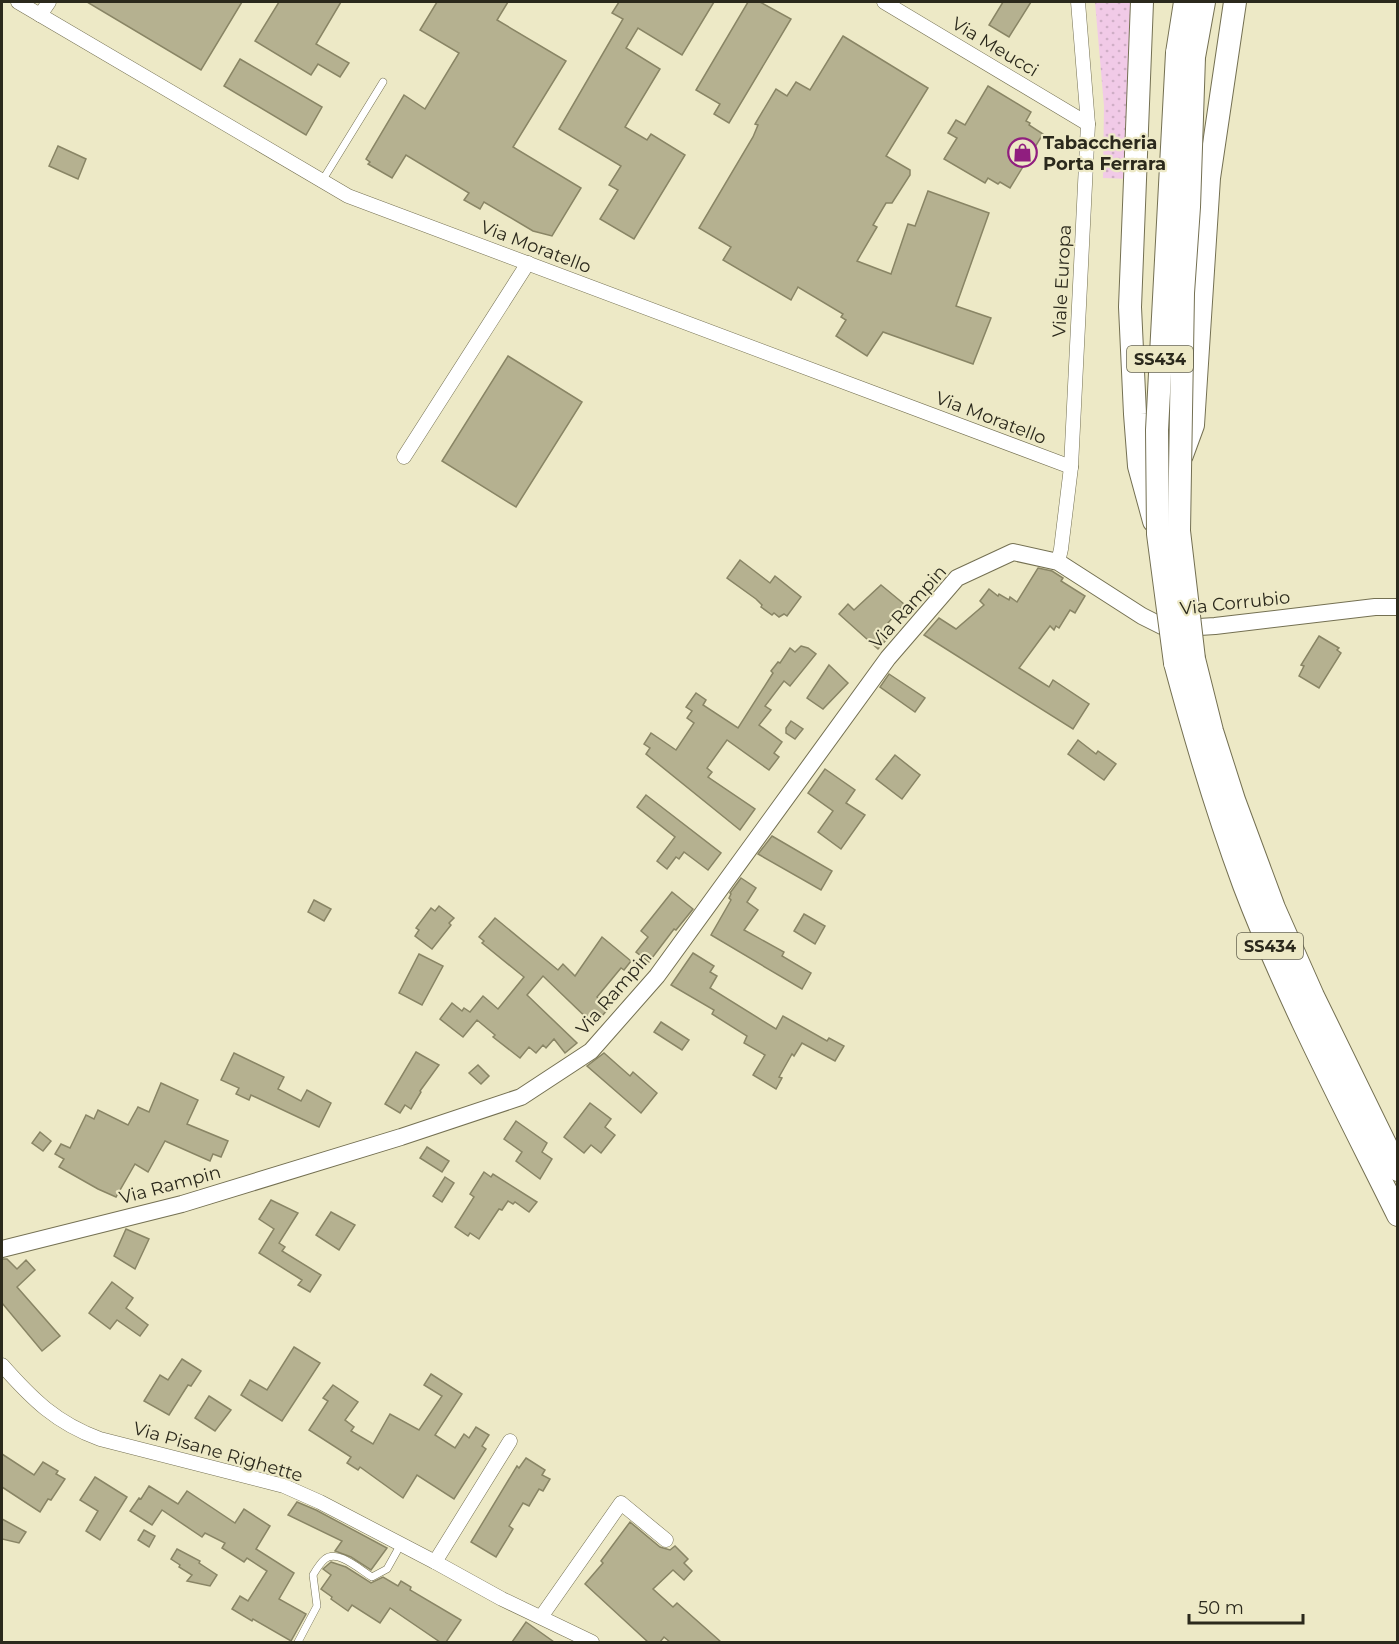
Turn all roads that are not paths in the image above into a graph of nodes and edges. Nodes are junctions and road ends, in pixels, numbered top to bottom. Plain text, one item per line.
1 (18, 2) edge
2 (49, 2) edge
3 (884, 2) edge
4 (1078, 2) edge
5 (1142, 2) edge
6 (1185, 2) edge
7 (1204, 2) edge
8 (1235, 2) edge
9 (40, 15) junction
10 (383, 82) dead end
11 (1088, 124) junction
12 (322, 181) junction
13 (528, 263) junction
14 (404, 457) dead end
15 (1179, 462) junction
16 (1071, 467) junction
17 (1158, 534) junction
18 (1058, 562) junction
19 (1398, 607) edge
20 (1184, 661) junction
21 (1398, 1170) edge
22 (1398, 1215) edge
23 (2, 1249) edge
24 (2, 1365) edge
25 (510, 1441) dead end
26 (666, 1540) dead end
27 (401, 1544) junction
28 (435, 1562) junction
29 (540, 1617) junction
30 (298, 1642) edge
31 (592, 1642) edge

1 - 9 street, Via Moratello
2 - 9 street
3 - 11 street, Via Meucci
4 - 11 street, Viale Europa
5 - 17 highway, bridge
6 - 17 highway, SS434, bridge
7 - 15 highway, SS434, bridge
8 - 15 highway, bridge
9 - 12 street, Via Moratello
10 - 12 lane
11 - 16 street, Viale Europa
12 - 13 street, Via Moratello
13 - 14 street
13 - 16 street, Via Moratello
15 - 20 highway, SS434, bridge
16 - 18 street, Viale Europa
17 - 20 highway, SS434, bridge
18 - 19 street, Via Corrubio
18 - 23 street, Via Rampin
20 - 21 highway, SS434
20 - 22 highway, SS434
24 - 27 street, Via Pisane Righette
25 - 28 street
26 - 29 street
27 - 28 street, Via Pisane Righette
27 - 30 lane
28 - 29 street, Via Pisane Righette
29 - 31 street, Via Pisane Righette

